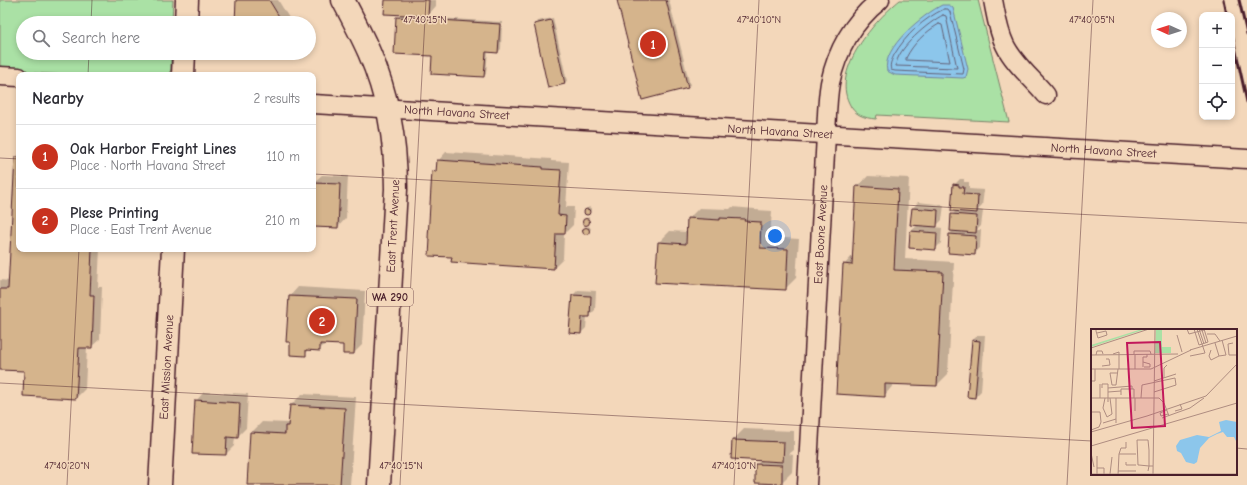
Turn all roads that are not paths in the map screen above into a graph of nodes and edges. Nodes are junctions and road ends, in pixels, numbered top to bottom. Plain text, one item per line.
1 (187, 0) edge
2 (343, 0) edge
3 (880, 0) edge
4 (992, 0) edge
5 (186, 16) edge
6 (184, 60) edge
7 (183, 72) edge
8 (0, 76) edge
9 (16, 78) edge
10 (1046, 95) dead end
11 (316, 104) edge
12 (387, 109) junction
13 (826, 135) junction
14 (1247, 159) edge
15 (173, 252) edge
16 (160, 485) edge
17 (379, 485) edge
18 (807, 485) edge

1 - 5 main road
2 - 12 main road, East Trent Avenue / WA 290
3 - 13 street, East Boone Avenue
4 - 10 street
6 - 7 main road
8 - 9 street
11 - 12 street, North Havana Street
12 - 13 street, North Havana Street
12 - 17 main road, East Trent Avenue / WA 290
13 - 14 street, North Havana Street
13 - 18 street, East Boone Avenue
15 - 16 main road, East Mission Avenue

